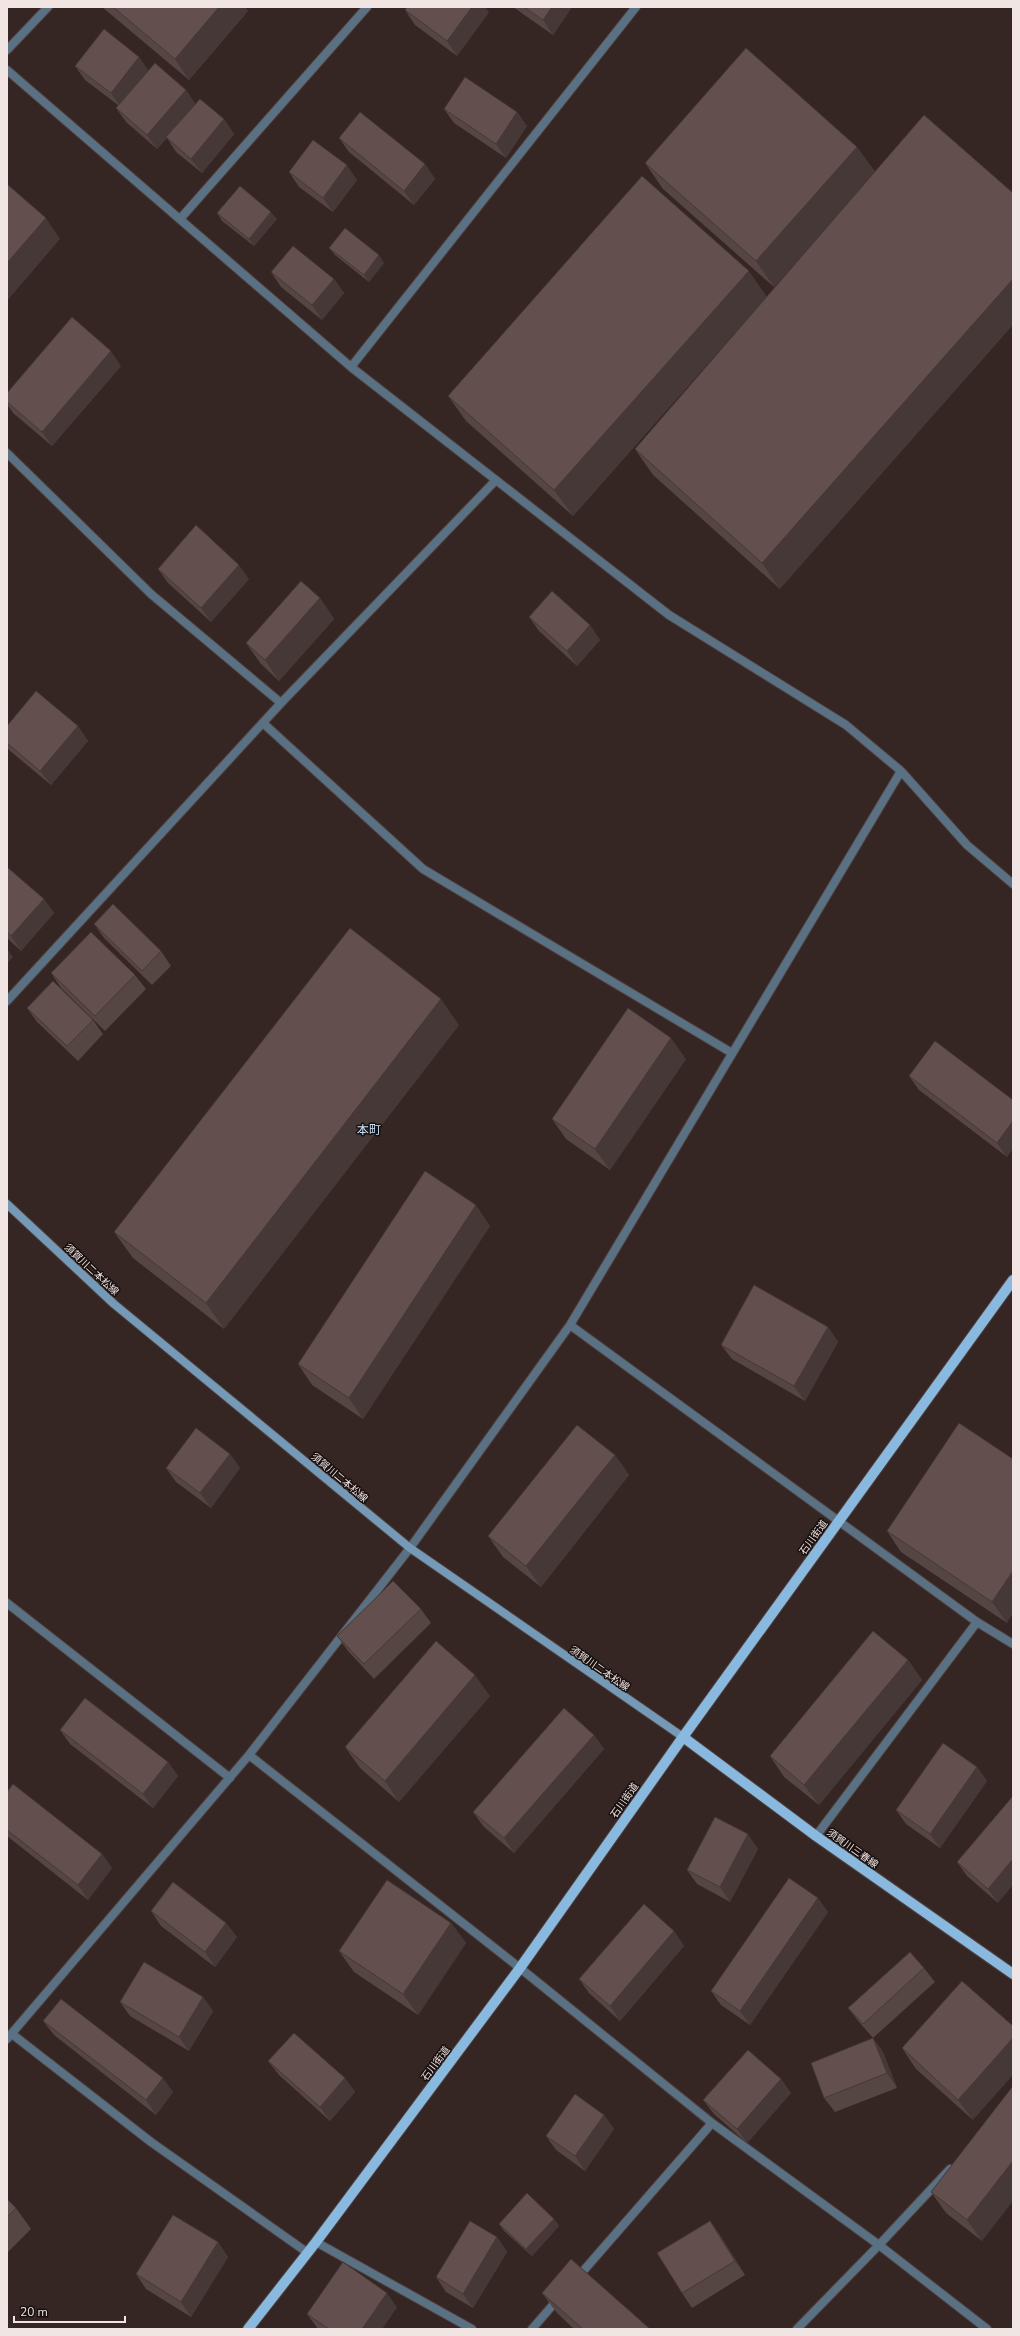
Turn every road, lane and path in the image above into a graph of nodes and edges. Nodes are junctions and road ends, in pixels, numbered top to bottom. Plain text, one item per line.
1 (48, 7) edge
2 (367, 7) edge
3 (636, 7) edge
4 (7, 50) edge
5 (7, 70) edge
6 (180, 219) junction
7 (351, 368) junction
8 (7, 453) edge
9 (496, 480) junction
10 (281, 703) junction
11 (263, 723) junction
12 (901, 771) junction
13 (1013, 884) edge
14 (7, 1001) edge
15 (732, 1053) junction
16 (7, 1204) edge
17 (1013, 1280) edge
18 (570, 1325) junction
19 (839, 1521) junction
20 (410, 1548) junction
21 (7, 1602) edge
22 (977, 1622) junction
23 (1012, 1640) edge
24 (683, 1737) junction
25 (249, 1755) junction
26 (230, 1778) junction
27 (816, 1836) junction
28 (520, 1968) junction
29 (1013, 1974) edge
30 (9, 2037) edge
31 (712, 2123) junction
32 (954, 2164) edge
33 (316, 2242) junction
34 (880, 2246) junction
35 (308, 2253) junction
36 (573, 2282) edge
37 (563, 2294) edge
38 (248, 2329) edge
39 (472, 2329) edge
40 (532, 2329) edge
41 (797, 2329) edge
42 (987, 2329) edge

1 - 4 street
2 - 6 street
3 - 7 street
5 - 6 street
6 - 7 street
7 - 9 street
8 - 10 street
9 - 10 street
9 - 12 street
10 - 11 street
11 - 14 street
11 - 15 street
12 - 13 street
12 - 15 street
15 - 18 street
16 - 20 main road, 須賀川二本松線
17 - 19 main road, 石川街道
18 - 19 street
18 - 20 street
19 - 22 street
19 - 24 main road, 石川街道
20 - 24 main road, 須賀川二本松線
20 - 25 street
21 - 26 street
22 - 23 street
22 - 27 street
24 - 27 main road, 須賀川三春線
24 - 28 main road, 石川街道
25 - 26 street
25 - 28 street
26 - 30 street
27 - 29 main road, 須賀川三春線
28 - 31 street
28 - 33 main road, 石川街道
30 - 35 street
31 - 34 street
31 - 36 street
32 - 34 street
33 - 35 main road, 石川街道
33 - 39 street
34 - 41 street
34 - 42 street
35 - 38 main road, 石川街道
37 - 40 street

